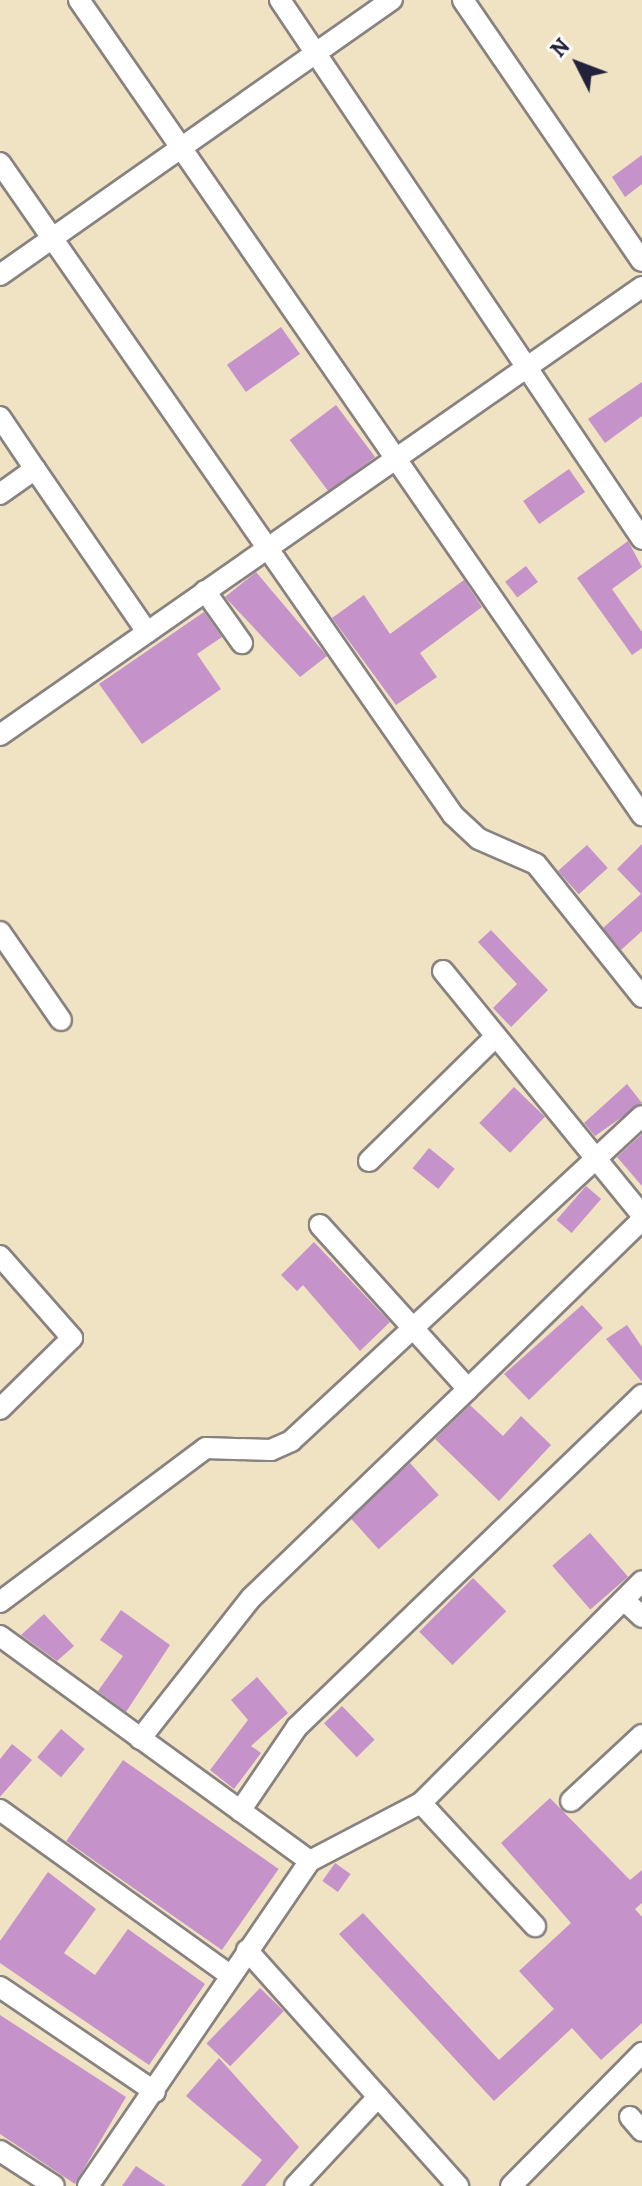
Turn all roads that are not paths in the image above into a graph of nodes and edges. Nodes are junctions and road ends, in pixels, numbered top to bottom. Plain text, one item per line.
1 (79, 0) edge
2 (280, 0) edge
3 (392, 0) edge
4 (463, 0) edge
5 (316, 53) junction
6 (178, 147) junction
7 (0, 163) edge
8 (51, 239) junction
9 (642, 261) edge
10 (0, 275) edge
11 (642, 287) edge
12 (528, 367) junction
13 (0, 417) edge
14 (394, 461) junction
15 (35, 469) junction
16 (0, 494) edge
17 (642, 539) edge
18 (269, 547) junction
19 (205, 591) junction
20 (147, 632) junction
21 (242, 643) dead end
22 (0, 735) edge
23 (642, 815) edge
24 (0, 932) edge
25 (443, 971) dead end
26 (642, 997) edge
27 (61, 1020) dead end
28 (496, 1036) junction
29 (642, 1116) edge
30 (594, 1156) junction
31 (369, 1161) dead end
32 (642, 1218) edge
33 (320, 1225) dead end
34 (0, 1256) edge
35 (413, 1322) junction
36 (468, 1389) junction
37 (642, 1395) edge
38 (0, 1409) edge
39 (642, 1581) edge
40 (624, 1600) junction
41 (0, 1602) edge
42 (642, 1617) edge
43 (0, 1636) edge
44 (642, 1735) edge
45 (140, 1739) junction
46 (571, 1801) dead end
47 (421, 1803) junction
48 (0, 1810) edge
49 (240, 1811) junction
50 (310, 1861) junction
51 (535, 1926) dead end
52 (247, 1950) junction
53 (230, 1975) junction
54 (0, 1987) edge
55 (642, 2053) edge
56 (155, 2092) junction
57 (378, 2097) junction
58 (0, 2151) edge
59 (54, 2186) edge
60 (88, 2186) edge
61 (295, 2186) edge
62 (458, 2186) edge
63 (511, 2186) edge

1 - 6 street
2 - 5 street
3 - 5 street
4 - 9 street
5 - 6 street
5 - 12 street
6 - 8 street
6 - 14 street
7 - 8 street
8 - 10 street
8 - 18 street
11 - 12 street
12 - 14 street
12 - 17 street
13 - 15 street
14 - 18 street
14 - 23 street
15 - 16 street
15 - 20 street
18 - 19 street
18 - 26 street
19 - 20 street
19 - 21 street
20 - 22 street
24 - 27 street
25 - 28 street
28 - 30 street
28 - 31 street
29 - 30 street
30 - 32 street
30 - 35 street
32 - 36 street
33 - 35 street
34 - 38 street
35 - 36 street
35 - 41 street
36 - 45 street
37 - 49 street
39 - 40 street
40 - 42 street
40 - 47 street
43 - 45 street
44 - 46 street
45 - 49 street
47 - 50 street
47 - 51 street
48 - 53 street
49 - 50 street
50 - 52 street
52 - 53 street
52 - 57 street
53 - 56 street
54 - 56 street
55 - 63 street
56 - 60 street
57 - 61 street
57 - 62 street
58 - 59 street

